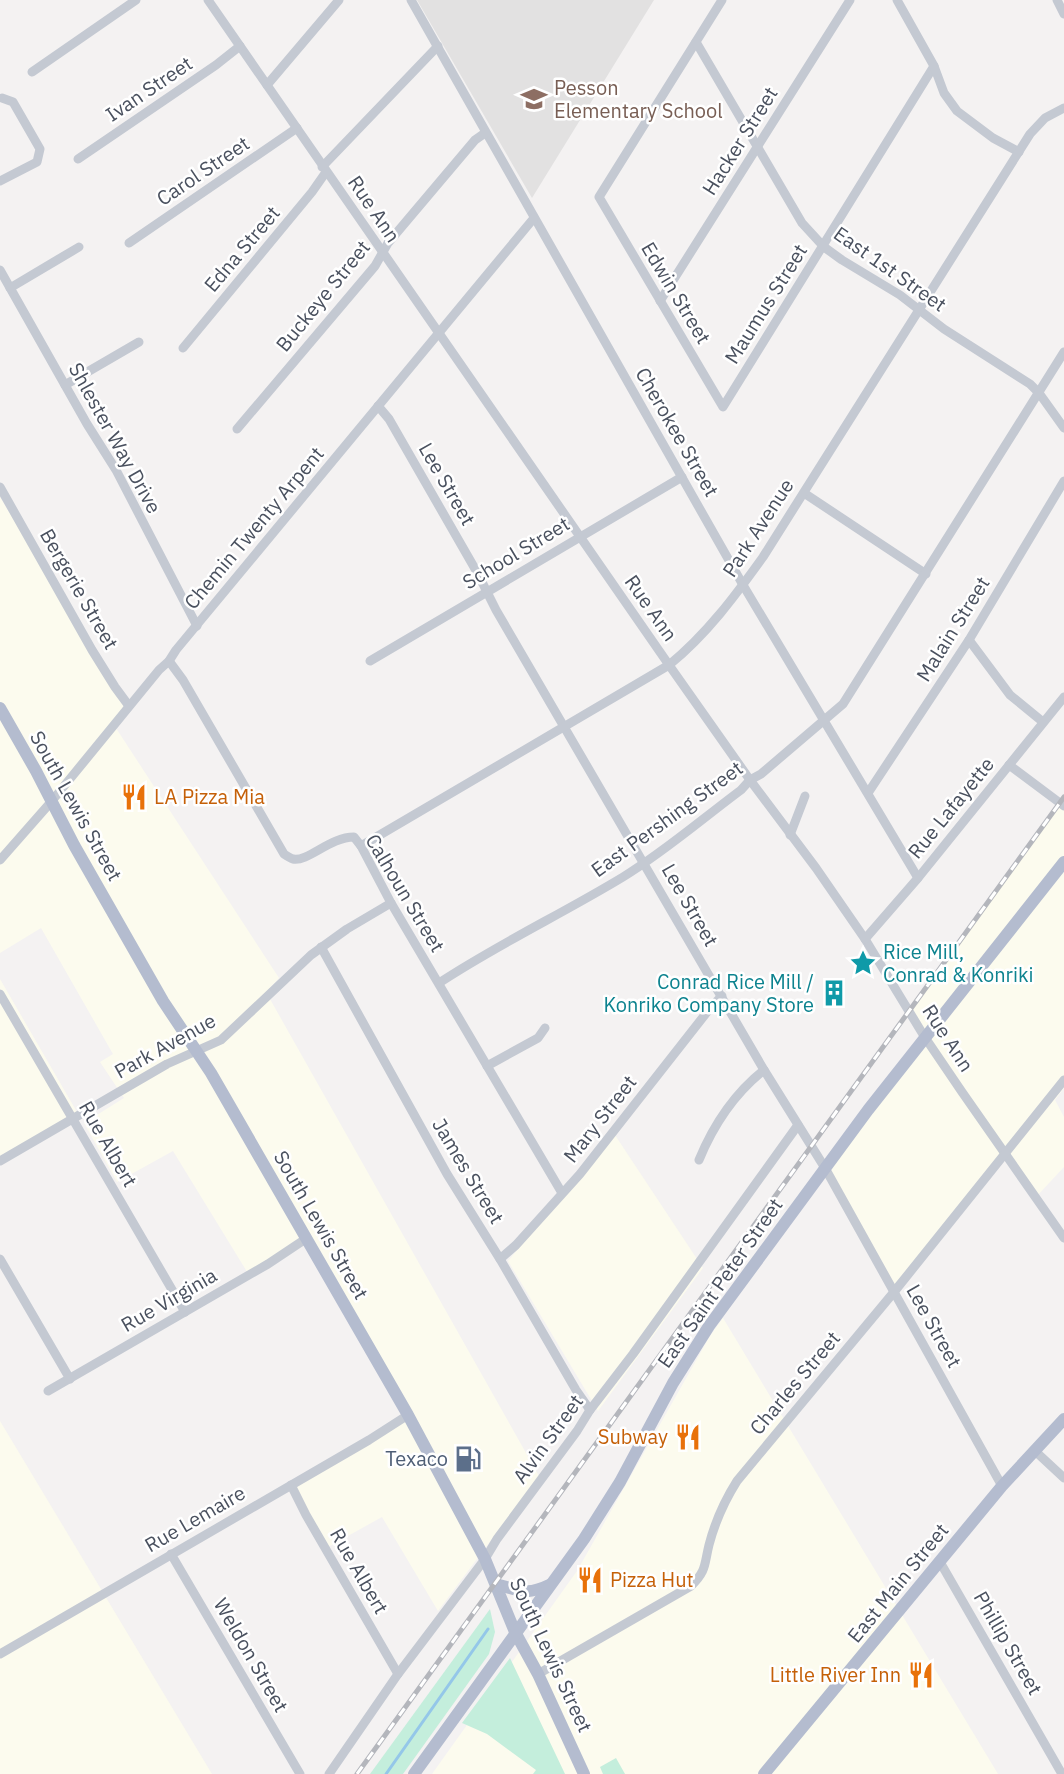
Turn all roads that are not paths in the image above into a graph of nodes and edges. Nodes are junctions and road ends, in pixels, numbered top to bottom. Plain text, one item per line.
1 (136, 0) edge
2 (339, 0) edge
3 (411, 0) edge
4 (722, 0) edge
5 (850, 0) edge
6 (897, 0) edge
7 (1057, 0) edge
8 (210, 1) edge
9 (1064, 14) edge
10 (696, 42) junction
11 (240, 46) junction
12 (438, 46) junction
13 (934, 66) junction
14 (32, 72) dead end
15 (267, 85) junction
16 (3, 98) dead end
17 (1064, 108) edge
18 (297, 128) junction
19 (485, 133) junction
20 (758, 147) junction
21 (1019, 152) junction
22 (78, 159) dead end
23 (324, 169) junction
24 (0, 181) edge
25 (534, 218) junction
26 (129, 243) dead end
27 (80, 247) dead end
28 (824, 247) junction
29 (382, 253) junction
30 (0, 270) edge
31 (10, 288) junction
32 (660, 301) junction
33 (919, 310) junction
34 (439, 333) junction
35 (139, 342) dead end
36 (183, 348) dead end
37 (1064, 352) edge
38 (64, 385) junction
39 (1039, 393) junction
40 (378, 406) junction
41 (723, 407) joint
42 (237, 429) dead end
43 (1064, 429) edge
44 (682, 477) junction
45 (1064, 481) edge
46 (0, 487) edge
47 (804, 493) junction
48 (580, 536) junction
49 (926, 573) junction
50 (743, 585) junction
51 (487, 592) junction
52 (197, 626) junction
53 (969, 640) junction
54 (169, 661) junction
55 (370, 661) dead end
56 (669, 665) junction
57 (1064, 697) edge
58 (129, 706) junction
59 (0, 708) edge
60 (1043, 722) junction
61 (824, 723) junction
62 (564, 726) junction
63 (1009, 765) junction
64 (750, 780) junction
65 (868, 793) junction
66 (805, 796) dead end
67 (51, 802) junction
68 (1064, 806) edge
69 (790, 835) junction
70 (361, 846) junction
71 (0, 860) edge
72 (1064, 862) edge
73 (644, 863) junction
74 (918, 878) junction
75 (391, 903) junction
76 (865, 939) junction
77 (321, 947) junction
78 (439, 983) junction
79 (0, 994) edge
80 (722, 996) junction
81 (545, 1028) dead end
82 (924, 1036) junction
83 (195, 1051) junction
84 (487, 1066) junction
85 (764, 1070) junction
86 (1064, 1080) edge
87 (73, 1119) junction
88 (798, 1125) junction
89 (1005, 1154) junction
90 (699, 1160) dead end
91 (0, 1161) edge
92 (825, 1168) junction
93 (562, 1193) junction
94 (307, 1238) junction
95 (1064, 1238) edge
96 (0, 1259) edge
97 (500, 1259) junction
98 (894, 1292) junction
99 (185, 1312) junction
100 (70, 1380) junction
101 (48, 1391) dead end
102 (590, 1410) junction
103 (408, 1415) junction
104 (1064, 1419) edge
105 (1035, 1450) junction
106 (1064, 1478) edge
107 (291, 1485) junction
108 (1002, 1486) junction
109 (171, 1554) junction
110 (485, 1559) junction
111 (940, 1562) junction
112 (496, 1584) junction
113 (550, 1585) junction
114 (515, 1632) junction
115 (0, 1654) edge
116 (398, 1674) junction
117 (538, 1674) junction
118 (300, 1774) edge
119 (329, 1774) edge
120 (414, 1774) edge
121 (584, 1774) edge
122 (764, 1774) edge
123 (1062, 1774) edge

1 - 14 street
2 - 15 street
3 - 12 street, Cherokee Street
4 - 10 street
5 - 20 street, Hacker Street
6 - 13 street
7 - 9 street
8 - 11 street, Rue Ann
10 - 20 street, East 1st Street
10 - 32 street, Edwin Street
11 - 15 street, Rue Ann
11 - 22 street, Ivan Street
12 - 19 street, Cherokee Street
12 - 23 street, Edna Street
13 - 21 street
13 - 28 street, Maumus Street
15 - 18 street, Rue Ann
16 - 24 street
17 - 21 street, Park Avenue
18 - 23 street, Rue Ann
18 - 26 street, Carol Street
19 - 25 street, Cherokee Street
19 - 29 street, Buckeye Street
20 - 28 street, East 1st Street
20 - 32 street, Hacker Street
21 - 33 street, Park Avenue
23 - 29 street, Rue Ann
23 - 36 street, Edna Street
25 - 34 street, Chemin Twenty Arpent
25 - 44 street, Cherokee Street
27 - 31 street
28 - 33 street, East 1st Street
28 - 41 street, Maumus Street
29 - 34 street, Rue Ann
29 - 42 street, Buckeye Street
30 - 31 street, Shlester Way Drive
31 - 38 street, Shlester Way Drive
32 - 41 street, Edwin Street
33 - 39 street, East 1st Street
33 - 47 street, Park Avenue
34 - 40 street, Chemin Twenty Arpent
34 - 48 street, Rue Ann
35 - 38 street
37 - 39 street, East Pershing Street
38 - 52 street, Shlester Way Drive
39 - 43 street, East 1st Street
39 - 49 street, East Pershing Street
40 - 51 street, Lee Street
40 - 52 street, Chemin Twenty Arpent
44 - 48 street, School Street
44 - 50 street, Cherokee Street
45 - 53 street, Malain Street
46 - 58 street, Bergerie Street
47 - 49 street
47 - 50 street, Park Avenue
48 - 51 street, School Street
48 - 56 street, Rue Ann
49 - 61 street, East Pershing Street
50 - 56 street, Park Avenue
50 - 61 street, Cherokee Street
51 - 55 street, School Street
51 - 62 street, Lee Street
52 - 54 street, Chemin Twenty Arpent
53 - 60 street
53 - 65 street, Malain Street
54 - 58 street, Chemin Twenty Arpent
54 - 70 street, Calhoun Street
56 - 62 street, Park Avenue
56 - 64 street, Rue Ann
57 - 60 street, Rue Lafayette
58 - 67 street, Chemin Twenty Arpent
59 - 67 main road, South Lewis Street
60 - 63 street, Rue Lafayette
61 - 64 street, East Pershing Street
61 - 65 street, Cherokee Street
62 - 70 street, Park Avenue
62 - 73 street, Lee Street
63 - 68 street
63 - 74 street, Rue Lafayette
64 - 69 street, Rue Ann
64 - 73 street, East Pershing Street
65 - 74 street, Cherokee Street
66 - 69 street
67 - 71 street, Chemin Twenty Arpent
67 - 83 main road, South Lewis Street
69 - 76 street, Rue Ann
70 - 75 street, Calhoun Street
72 - 82 main road, East Saint Peter Street
73 - 78 street, East Pershing Street
73 - 80 street, Lee Street
74 - 76 street, Rue Lafayette
75 - 77 street, Park Avenue
75 - 78 street, Calhoun Street
76 - 82 street, Rue Ann
77 - 83 street, Park Avenue
77 - 97 street, James Street
78 - 84 street, Calhoun Street
79 - 87 street, Rue Albert
80 - 85 street, Lee Street
80 - 93 street, Mary Street
81 - 84 street
82 - 89 street, Rue Ann
82 - 92 main road, East Saint Peter Street
83 - 87 street, Park Avenue
83 - 94 main road, South Lewis Street
84 - 93 street, Calhoun Street
85 - 88 street, Lee Street
85 - 90 street
86 - 89 street, Charles Street
87 - 91 street, Park Avenue
87 - 99 street, Rue Albert
88 - 92 street, Lee Street
88 - 102 street, Alvin Street
89 - 95 street, Rue Ann
89 - 98 street, Charles Street
92 - 98 street, Lee Street
92 - 113 main road, East Saint Peter Street
93 - 97 street, Mary Street
94 - 99 street, Rue Virginia
94 - 103 main road, South Lewis Street
96 - 100 street
97 - 102 street, James Street
98 - 108 street, Lee Street
98 - 117 street, Charles Street
99 - 100 street, Rue Virginia
100 - 101 street, Rue Virginia
102 - 110 street, Alvin Street
103 - 107 street, Rue Lemaire
103 - 110 main road, South Lewis Street
104 - 105 main road, East Main Street
105 - 106 street
105 - 108 main road, East Main Street
107 - 109 street, Rue Lemaire
107 - 116 street, Rue Albert
108 - 111 main road, East Main Street
109 - 115 street, Rue Lemaire
109 - 118 street, Weldon Street
110 - 112 main road, South Lewis Street
110 - 116 street, Alvin Street
111 - 122 main road, East Main Street
111 - 123 street, Phillip Street
112 - 113 main road
112 - 114 main road, South Lewis Street
113 - 114 main road, East Saint Peter Street
114 - 117 main road, South Lewis Street
114 - 120 main road, East Saint Peter Street
116 - 119 street, Alvin Street
117 - 121 main road, South Lewis Street

